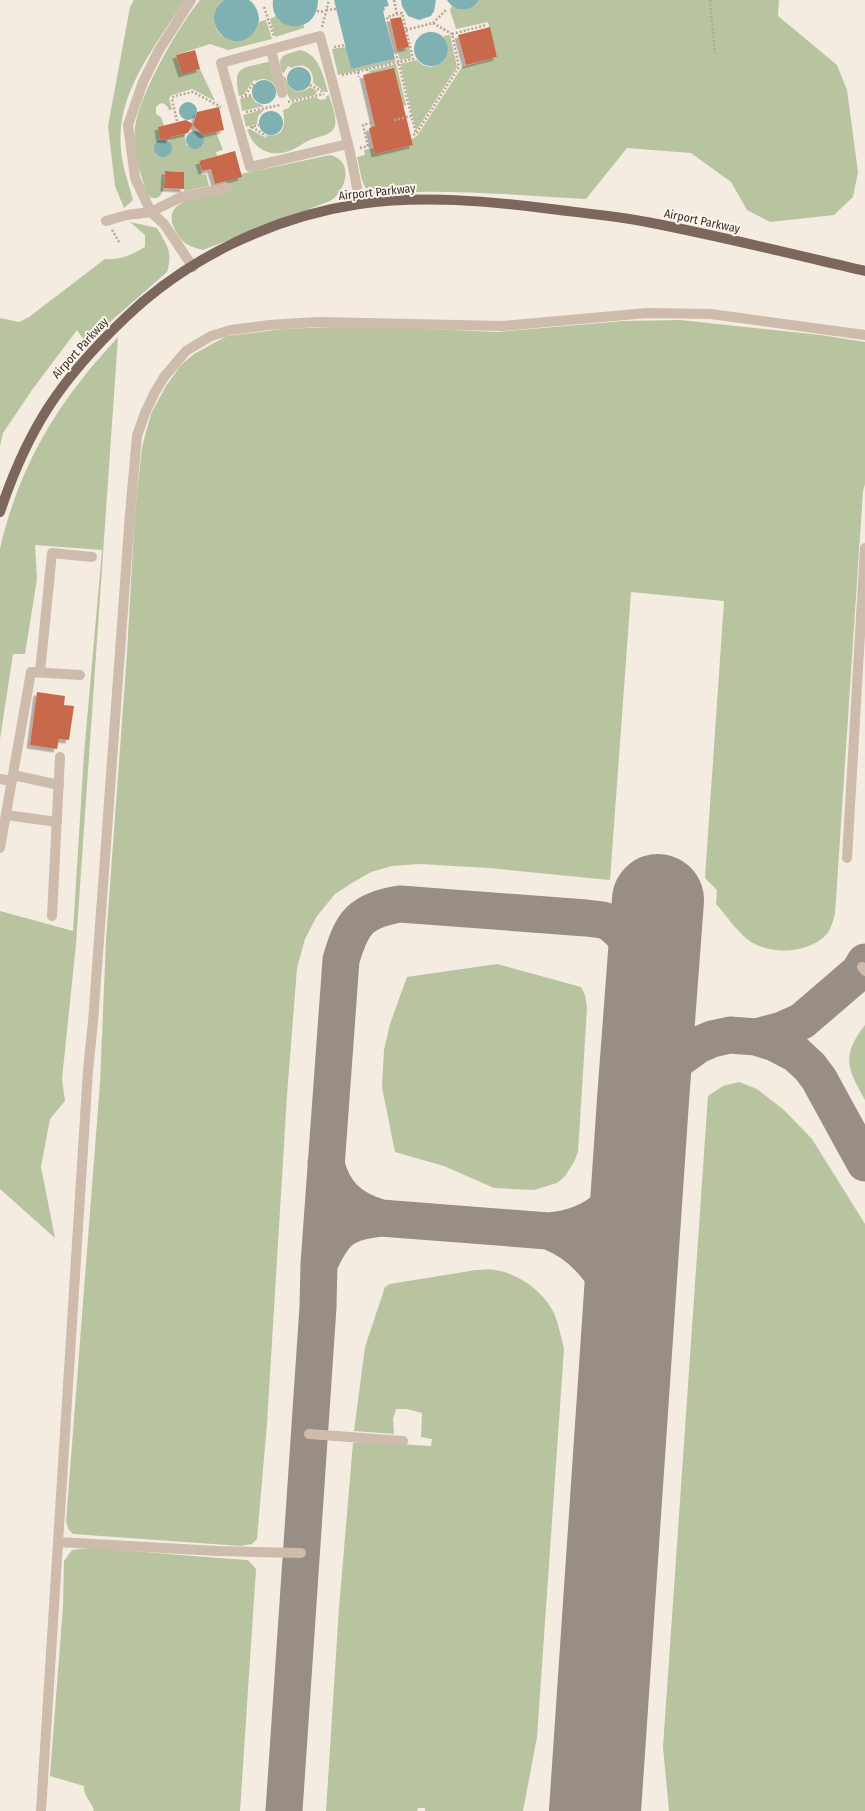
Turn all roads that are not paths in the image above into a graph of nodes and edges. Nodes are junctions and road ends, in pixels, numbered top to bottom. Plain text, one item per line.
1 (192, 0) edge
2 (274, 49) junction
3 (282, 93) dead end
4 (348, 144) junction
5 (227, 188) dead end
6 (360, 204) junction
7 (151, 212) junction
8 (106, 221) dead end
9 (193, 266) junction
10 (865, 271) edge
11 (865, 335) edge
12 (0, 512) edge
13 (865, 548) edge
14 (92, 557) dead end
15 (40, 672) junction
16 (80, 675) dead end
17 (60, 757) dead end
18 (12, 778) junction
19 (0, 779) edge
20 (59, 785) junction
21 (6, 815) junction
22 (57, 822) junction
23 (0, 848) edge
24 (847, 858) dead end
25 (52, 916) dead end
26 (309, 1434) dead end
27 (403, 1441) dead end
28 (58, 1542) junction
29 (301, 1554) dead end
30 (41, 1811) edge

1 - 7 lane
2 - 3 lane
2 - 4 lane
2 - 4 lane
4 - 6 lane
5 - 7 lane
6 - 9 main road, Airport Parkway
6 - 10 main road, Airport Parkway
7 - 8 lane
7 - 9 lane
9 - 12 main road, Airport Parkway
11 - 28 lane
13 - 24 lane
14 - 15 lane
15 - 16 lane
15 - 18 lane
17 - 20 lane
18 - 19 lane
18 - 20 lane
18 - 21 lane
20 - 22 lane
21 - 22 lane
21 - 23 lane
22 - 25 lane
26 - 27 lane
28 - 29 lane
28 - 30 lane

